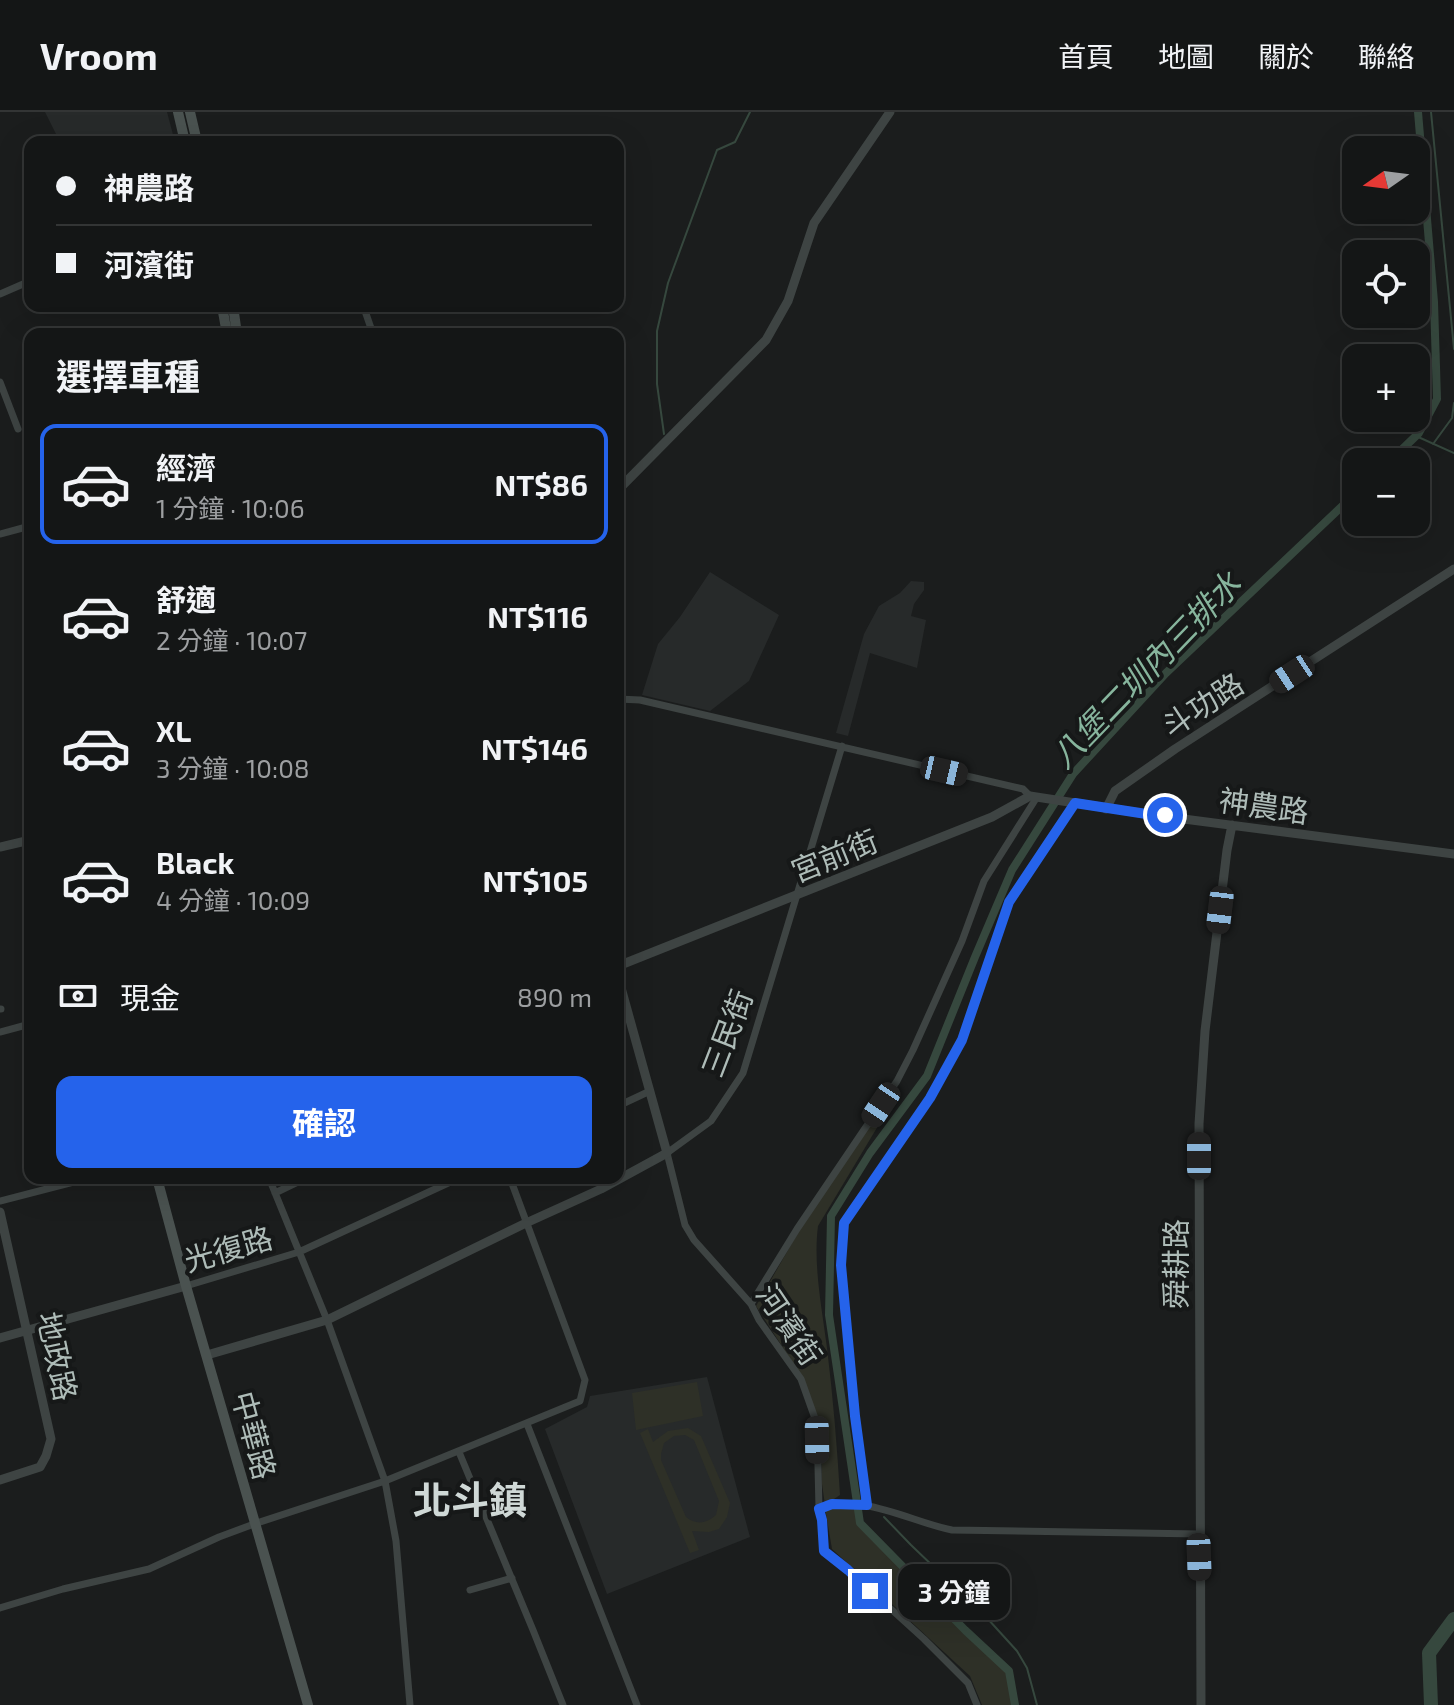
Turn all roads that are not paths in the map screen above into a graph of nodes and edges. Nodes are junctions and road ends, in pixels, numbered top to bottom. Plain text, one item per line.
1 (180, 112) edge
2 (190, 112) edge
3 (890, 112) edge
4 (184, 136) edge
5 (196, 136) edge
6 (24, 284) edge
7 (0, 294) edge
8 (0, 382) edge
9 (18, 429) dead end
10 (624, 483) edge
11 (24, 528) edge
12 (0, 534) edge
13 (1454, 569) edge
14 (624, 699) edge
15 (842, 746) junction
16 (1036, 797) junction
17 (1072, 802) junction
18 (1106, 809) junction
19 (1232, 825) junction
20 (24, 841) edge
21 (0, 847) edge
22 (1454, 854) edge
23 (798, 895) junction
24 (624, 964) edge
25 (624, 998) edge
26 (24, 1026) edge
27 (0, 1032) edge
28 (650, 1091) junction
29 (624, 1103) edge
30 (667, 1153) junction
31 (624, 1176) edge
32 (66, 1184) edge
33 (159, 1184) edge
34 (271, 1184) edge
35 (294, 1184) edge
36 (446, 1184) edge
37 (512, 1184) edge
38 (610, 1184) edge
39 (275, 1193) junction
40 (0, 1201) edge
41 (0, 1212) edge
42 (526, 1223) junction
43 (2, 1229) edge
44 (299, 1252) junction
45 (186, 1286) junction
46 (751, 1304) junction
47 (327, 1320) junction
48 (28, 1330) junction
49 (0, 1338) edge
50 (207, 1355) junction
51 (527, 1424) junction
52 (459, 1452) junction
53 (0, 1480) edge
54 (385, 1481) junction
55 (867, 1505) junction
56 (819, 1509) junction
57 (254, 1524) junction
58 (1199, 1534) junction
59 (512, 1578) junction
60 (470, 1590) dead end
61 (0, 1608) edge
62 (308, 1705) edge
63 (410, 1705) edge
64 (563, 1705) edge
65 (637, 1705) edge
66 (977, 1705) edge
67 (1201, 1705) edge

1 - 4 main road
2 - 5 main road
3 - 10 street
6 - 7 street
8 - 9 street
11 - 12 street
13 - 18 street, 斗功路
14 - 15 street
15 - 16 street
15 - 23 street, 三民街
16 - 17 street
16 - 23 street, 宮前街
16 - 46 street
17 - 18 street, 神農路
17 - 55 street
18 - 19 street, 神農路
19 - 22 street, 神農路
19 - 58 street, 舜耕路
20 - 21 street
23 - 24 street, 宮前街
23 - 30 street, 三民街
25 - 28 street, 河濱街
26 - 27 street
28 - 29 street
28 - 30 street, 河濱街
30 - 31 street, 三民街
30 - 46 street, 河濱街
32 - 40 street
33 - 45 main road, 中華路
34 - 39 street
35 - 39 street
36 - 44 street, 光復路
37 - 42 street
38 - 42 street, 三民街
39 - 44 street
41 - 43 street, 地政路
42 - 47 street, 三民街
42 - 51 street
43 - 48 street, 地政路
44 - 45 street, 光復路
44 - 47 street
45 - 48 street, 光復路
45 - 50 main road, 中華路
46 - 56 street, 河濱街
47 - 50 street, 三民街
47 - 54 street
48 - 49 street, 光復路
48 - 53 street, 地政路
50 - 57 main road, 中華路
51 - 52 street
51 - 65 street
52 - 54 street
52 - 59 street
54 - 57 street
54 - 63 street
55 - 56 street
55 - 58 street
56 - 66 street, 河濱街
57 - 61 street
57 - 62 main road, 中華路
58 - 67 street, 舜耕路
59 - 60 street
59 - 64 street

